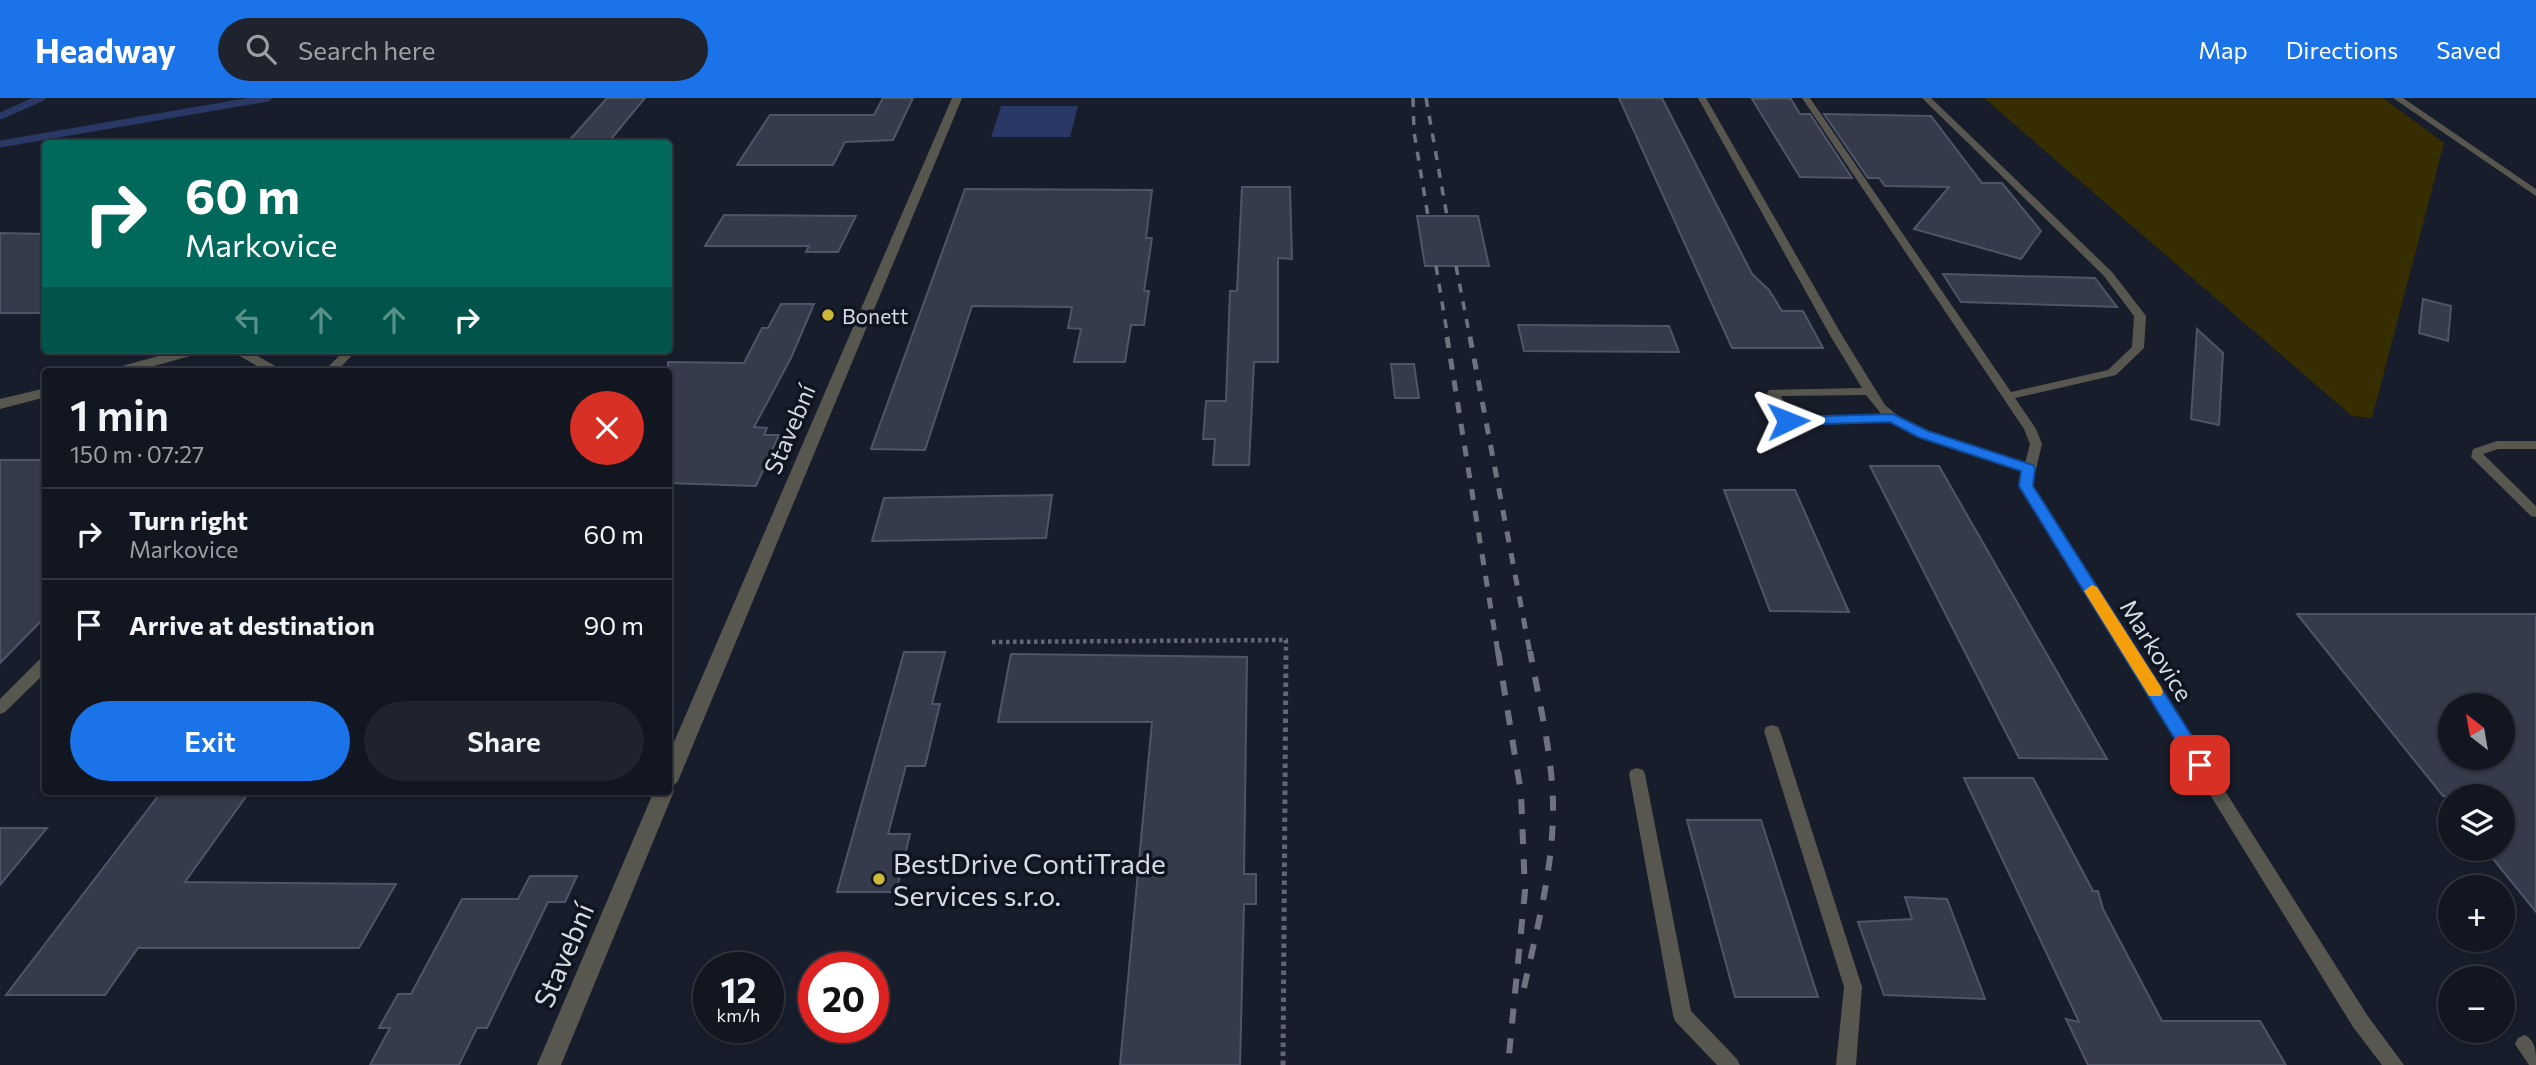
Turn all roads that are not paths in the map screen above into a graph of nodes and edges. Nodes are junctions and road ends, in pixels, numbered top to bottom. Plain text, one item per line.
1 (957, 98) edge
2 (1702, 98) edge
3 (1806, 98) edge
4 (1926, 98) edge
5 (2397, 98) edge
6 (2536, 193) edge
7 (182, 354) edge
8 (244, 354) edge
9 (347, 354) edge
10 (131, 368) edge
11 (271, 368) edge
12 (333, 368) edge
13 (1870, 391) junction
14 (42, 392) edge
15 (2007, 396) junction
16 (0, 404) edge
17 (1893, 418) junction
18 (2536, 445) edge
19 (2028, 468) junction
20 (2536, 513) edge
21 (42, 666) edge
22 (0, 708) edge
23 (1772, 731) dead end
24 (672, 772) edge
25 (1637, 774) dead end
26 (662, 795) edge
27 (549, 1065) edge
28 (1730, 1065) edge
29 (1846, 1065) edge
30 (2394, 1065) edge

1 - 24 street, Stavební
2 - 13 lane
3 - 15 lane, Markovice
4 - 15 lane
5 - 6 lane
7 - 10 street
8 - 11 street
9 - 12 lane
13 - 17 lane
13 - 17 lane
14 - 16 street
15 - 19 lane, Markovice
17 - 19 lane
18 - 20 lane
19 - 30 lane, Markovice
21 - 22 lane
23 - 29 lane
25 - 28 lane
26 - 27 street, Stavební

